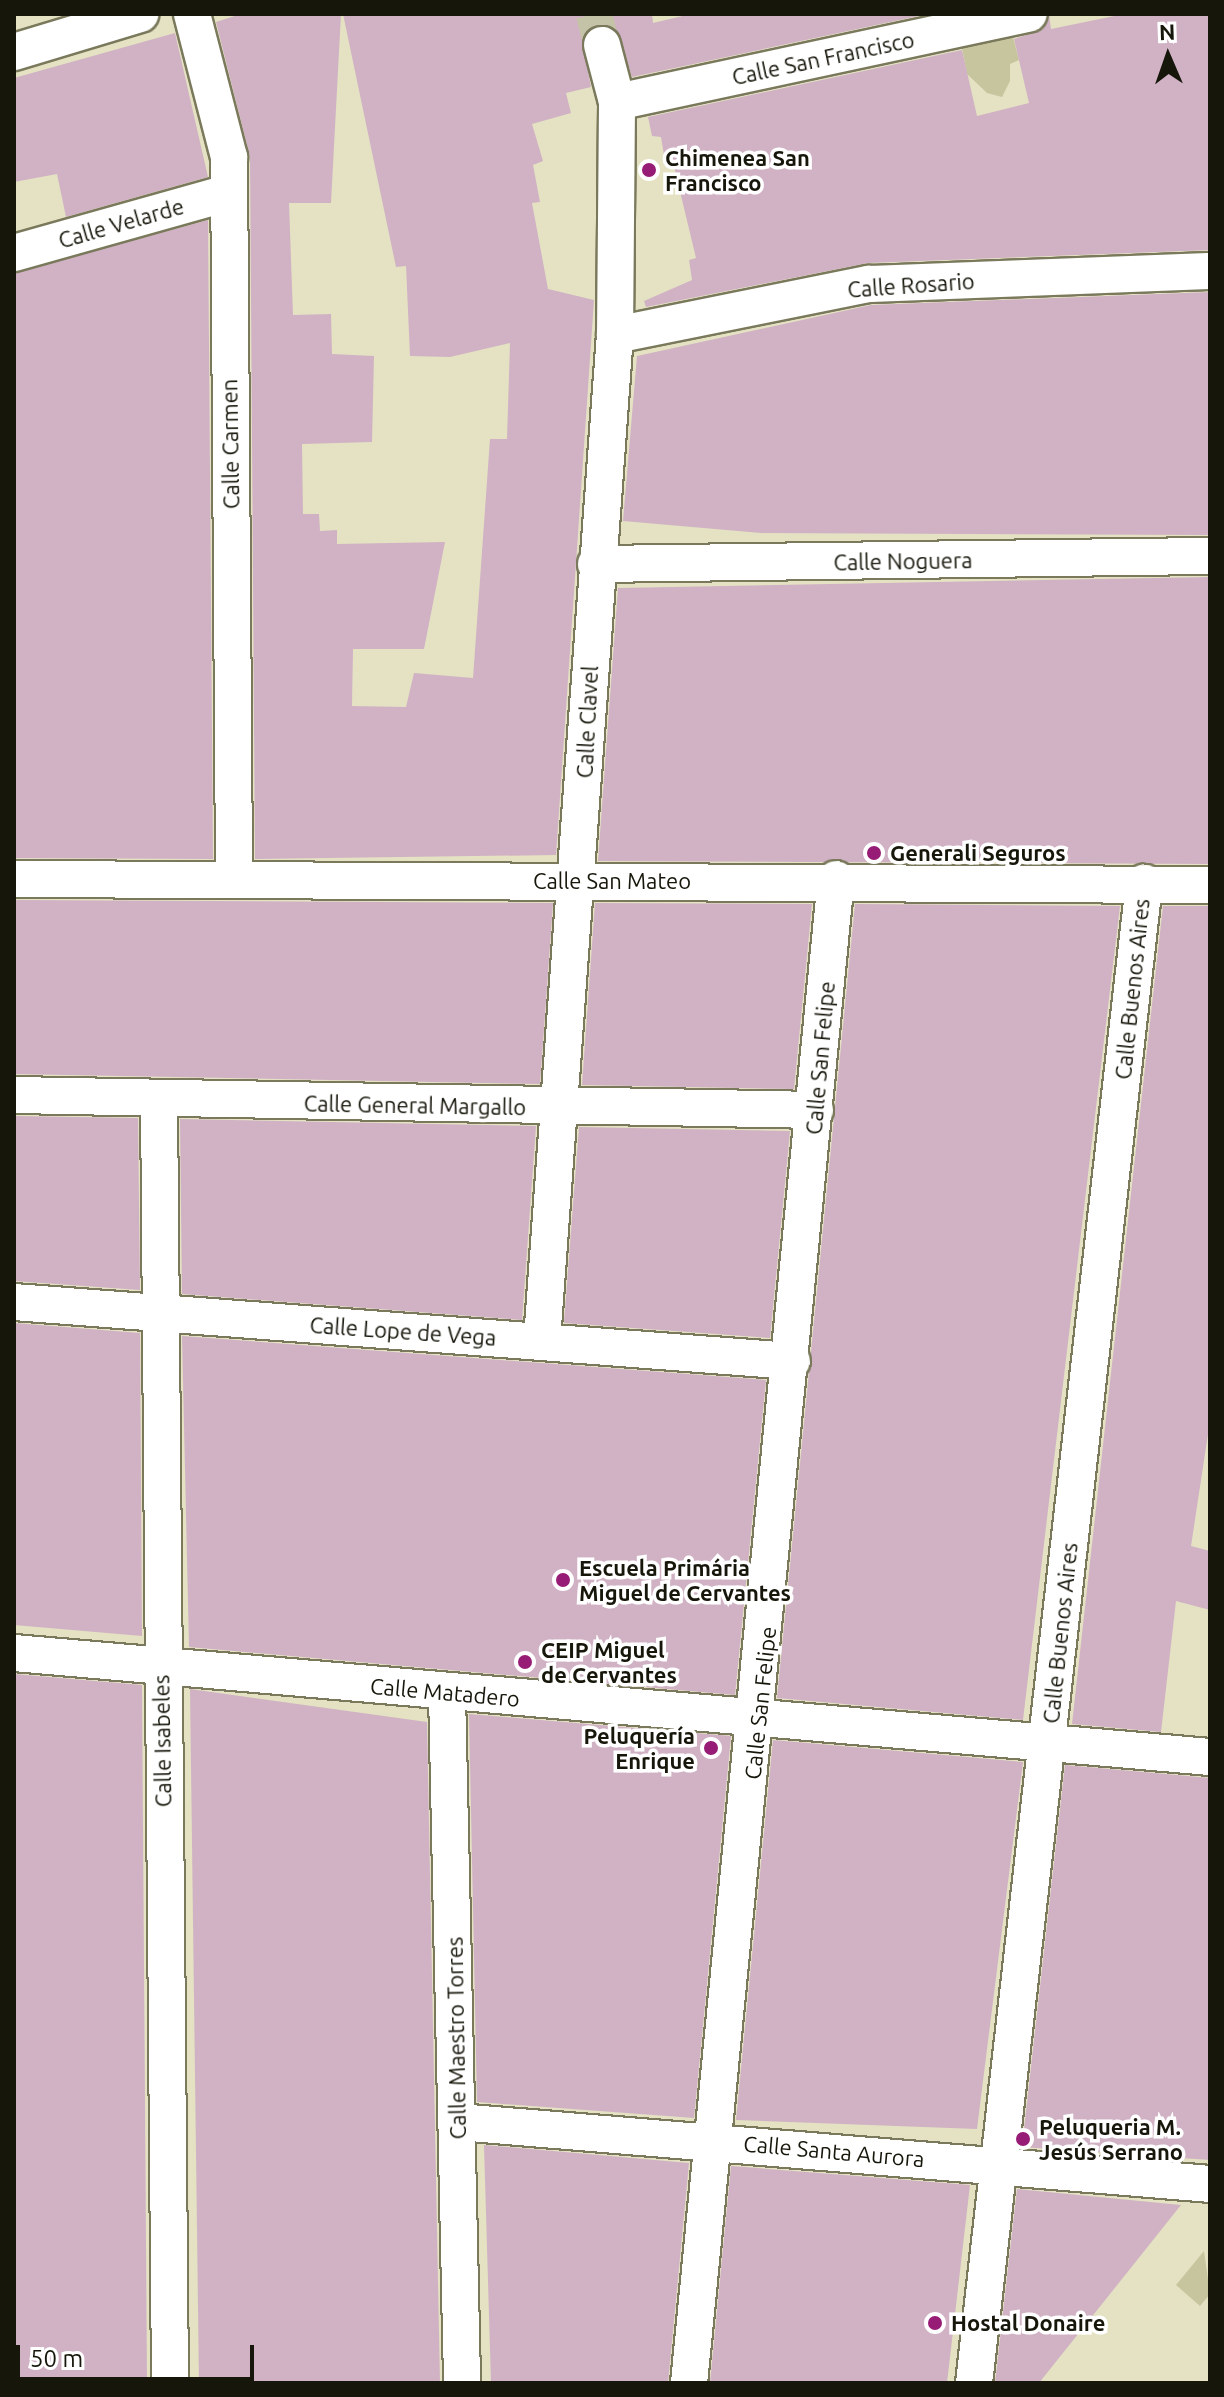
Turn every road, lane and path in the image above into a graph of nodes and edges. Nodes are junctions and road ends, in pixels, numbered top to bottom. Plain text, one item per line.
1 (140, 14) edge
2 (192, 14) edge
3 (1029, 14) edge
4 (602, 45) tunnel mouth
5 (14, 52) edge
6 (617, 102) junction
7 (228, 193) junction
8 (14, 253) edge
9 (1210, 271) edge
10 (615, 335) junction
11 (1210, 556) edge
12 (596, 564) junction
13 (14, 879) edge
14 (234, 879) junction
15 (836, 879) junction
16 (577, 882) junction
17 (1144, 883) junction
18 (1210, 885) edge
19 (14, 1095) edge
20 (159, 1099) junction
21 (556, 1109) junction
22 (815, 1110) junction
23 (14, 1302) edge
24 (163, 1314) junction
25 (542, 1340) junction
26 (792, 1361) junction
27 (14, 1653) edge
28 (161, 1665) junction
29 (447, 1693) junction
30 (759, 1716) junction
31 (1048, 1743) junction
32 (1210, 1757) edge
33 (458, 2122) junction
34 (713, 2141) junction
35 (1001, 2165) junction
36 (1210, 2184) edge
37 (170, 2383) edge
38 (462, 2383) edge
39 (689, 2383) edge
40 (974, 2383) edge

1 - 5 street
2 - 7 street, Calle Carmen
3 - 6 street, Calle San Francisco
4 - 6 street, Calle Clavel
6 - 10 street, Calle Clavel
7 - 8 street, Calle Velarde
7 - 14 street, Calle Carmen
9 - 10 street, Calle Rosario
10 - 12 street, Calle Clavel
11 - 12 street, Calle Noguera
12 - 16 street, Calle Clavel
13 - 14 street, Calle San Mateo
14 - 16 street, Calle San Mateo
15 - 16 street, Calle San Mateo
15 - 17 street, Calle San Mateo
15 - 22 street, Calle San Felipe
16 - 21 street, Calle Clavel
17 - 18 street, Calle San Mateo
17 - 31 street, Calle Buenos Aires
19 - 20 street, Calle General Margallo
20 - 21 street, Calle General Margallo
20 - 24 street, Calle Isabeles
21 - 22 street, Calle General Margallo
21 - 25 street, Calle Clavel
22 - 26 street, Calle San Felipe
23 - 24 street, Calle Lope de Vega
24 - 25 street, Calle Lope de Vega
24 - 28 street, Calle Isabeles
25 - 26 street, Calle Lope de Vega
26 - 30 street, Calle San Felipe
27 - 28 street, Calle Matadero
28 - 29 street, Calle Matadero
28 - 37 street, Calle Isabeles
29 - 30 street, Calle Matadero
29 - 33 street, Calle Maestro Torres
30 - 31 street, Calle Matadero
30 - 34 street, Calle San Felipe
31 - 32 street, Calle Matadero
31 - 35 street, Calle Buenos Aires
33 - 34 street, Calle Santa Aurora
33 - 38 street, Calle Maestro Torres
34 - 35 street, Calle Santa Aurora
34 - 39 street, Calle San Felipe
35 - 36 street, Calle Santa Aurora
35 - 40 street, Calle Buenos Aires

